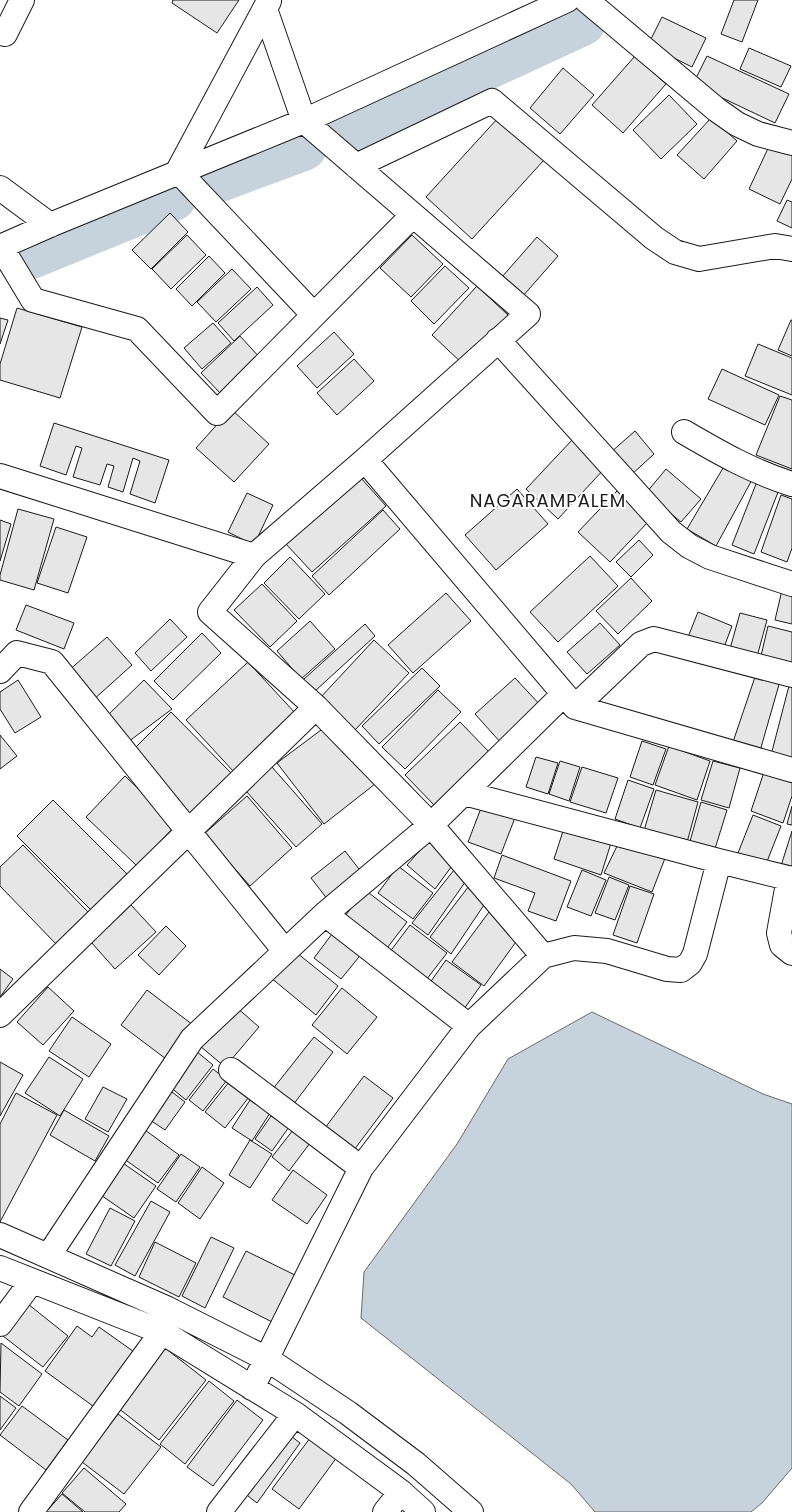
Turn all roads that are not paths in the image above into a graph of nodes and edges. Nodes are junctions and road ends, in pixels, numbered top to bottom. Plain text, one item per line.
1 (22, 0) edge
2 (567, 0) edge
3 (586, 0) edge
4 (268, 4) edge
5 (5, 34) dead end
6 (304, 121) junction
7 (792, 144) edge
8 (356, 166) junction
9 (178, 172) junction
10 (0, 188) edge
11 (413, 215) junction
12 (50, 224) junction
13 (0, 247) edge
14 (792, 249) edge
15 (314, 315) junction
16 (498, 340) junction
17 (684, 432) dead end
18 (365, 460) junction
19 (0, 476) edge
20 (792, 484) edge
21 (254, 556) junction
22 (792, 584) edge
23 (0, 671) edge
24 (792, 675) edge
25 (570, 700) junction
26 (316, 707) junction
27 (792, 770) edge
28 (464, 792) junction
29 (431, 825) junction
30 (188, 832) junction
31 (720, 861) junction
32 (791, 878) edge
33 (325, 914) junction
34 (285, 951) junction
35 (792, 953) edge
36 (543, 956) junction
37 (0, 1015) edge
38 (469, 1026) junction
39 (231, 1070) dead end
40 (361, 1168) junction
41 (0, 1235) edge
42 (49, 1255) junction
43 (0, 1268) edge
44 (32, 1281) junction
45 (0, 1324) edge
46 (162, 1332) junction
47 (267, 1359) junction
48 (252, 1388) junction
49 (295, 1414) junction
50 (401, 1492) junction
51 (30, 1512) edge
52 (219, 1512) edge
53 (385, 1512) edge
54 (424, 1512) edge
55 (471, 1512) edge

1 - 5 street
2 - 6 street
3 - 7 street
4 - 6 street
4 - 9 street
6 - 8 street
6 - 9 street
8 - 11 street
8 - 14 street
9 - 12 street
9 - 15 street
10 - 12 street
11 - 15 street
11 - 16 street
12 - 13 street
13 - 15 street
16 - 18 street
16 - 22 street
17 - 20 street
18 - 21 street
18 - 25 street
19 - 21 street
21 - 26 street
23 - 30 street
24 - 25 street
25 - 27 street
25 - 28 street
26 - 29 street
26 - 30 street
28 - 29 street
28 - 31 street
29 - 33 street
29 - 36 street
30 - 34 street
30 - 37 street
31 - 32 street
31 - 36 street
32 - 35 street
33 - 34 street
33 - 38 street
34 - 42 street
36 - 38 street
38 - 40 street
39 - 40 street
40 - 47 street
41 - 42 street
42 - 47 street
43 - 44 street
44 - 45 street
44 - 46 street
46 - 48 street
46 - 51 street
47 - 48 street
47 - 55 street
48 - 49 street
49 - 50 street
49 - 52 street
50 - 53 street
50 - 54 street

